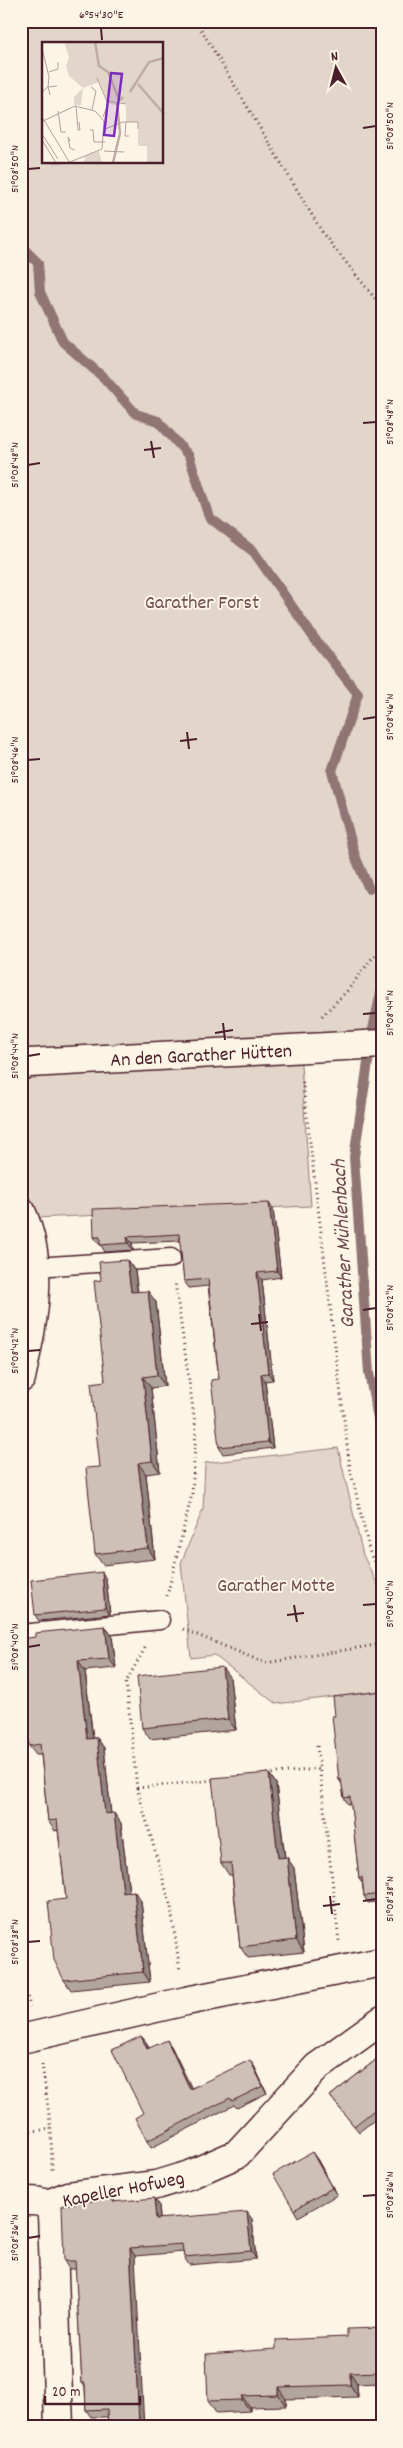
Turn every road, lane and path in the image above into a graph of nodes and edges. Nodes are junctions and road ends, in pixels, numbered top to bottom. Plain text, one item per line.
1 (196, 21) edge
2 (382, 307) edge
3 (382, 945) edge
4 (382, 1044) edge
5 (298, 1049) junction
6 (21, 1066) edge
7 (21, 1211) edge
8 (171, 1258) dead end
9 (36, 1266) junction
10 (21, 1378) edge
11 (382, 1581) edge
12 (160, 1620) joint
13 (21, 1634) edge
14 (382, 1644) edge
15 (317, 1746) dead end
16 (319, 1768) junction
17 (262, 1774) edge
18 (223, 1779) edge
19 (137, 1788) dead end
20 (382, 1962) edge
21 (342, 1969) junction
22 (21, 1973) edge
23 (382, 2020) edge
24 (29, 2038) edge
25 (51, 2128) junction
26 (21, 2132) edge
27 (34, 2203) edge
28 (59, 2427) edge

1 - 2 path
3 - 5 path
4 - 5 street, An den Garather Hütten
5 - 6 street, An den Garather Hütten
5 - 11 path
7 - 9 street
8 - 9 lane
9 - 10 street
12 - 13 lane
12 - 14 path
15 - 16 path
16 - 17 path
16 - 21 path
18 - 19 path
20 - 21 street
21 - 24 street
22 - 24 path
23 - 27 street, Kapeller Hofweg
24 - 25 path
25 - 26 path
25 - 27 path
27 - 28 street

